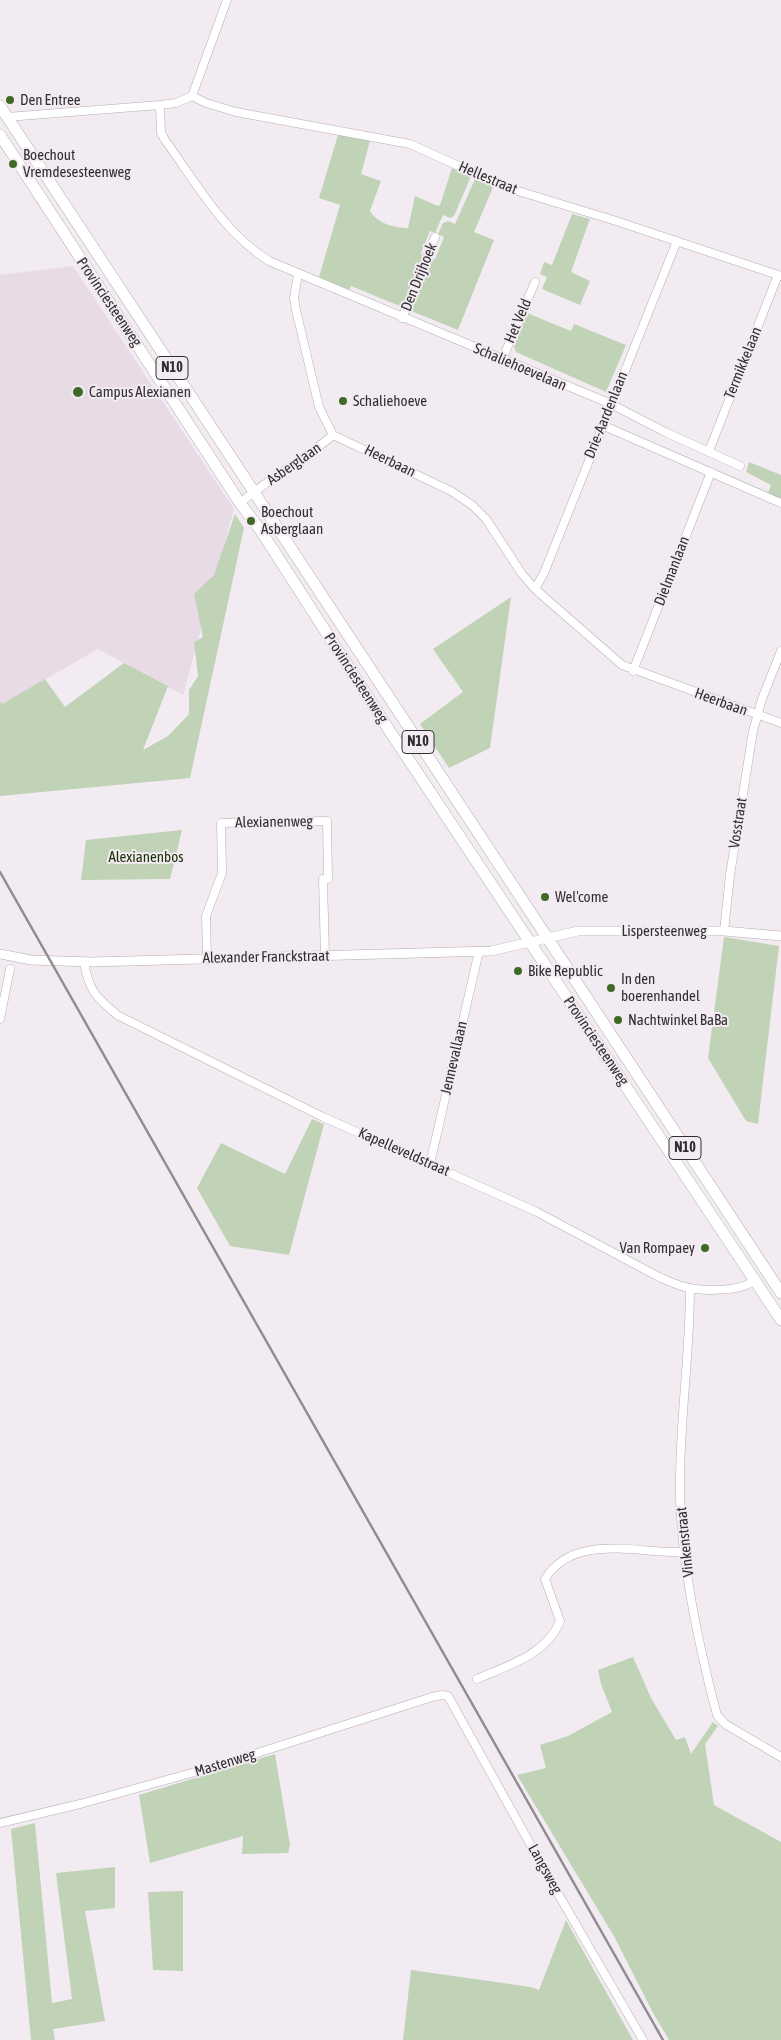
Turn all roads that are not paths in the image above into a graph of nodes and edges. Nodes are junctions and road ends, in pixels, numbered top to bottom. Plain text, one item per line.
1 (227, 0) edge
2 (192, 96) junction
3 (160, 105) junction
4 (0, 106) edge
5 (4, 117) edge
6 (0, 135) edge
7 (435, 236) dead end
8 (677, 241) junction
9 (298, 274) junction
10 (780, 276) edge
11 (535, 282) dead end
12 (402, 318) junction
13 (502, 360) junction
14 (611, 404) junction
15 (602, 425) junction
16 (333, 436) junction
17 (709, 451) junction
18 (740, 466) dead end
19 (711, 472) junction
20 (255, 491) junction
21 (781, 502) edge
22 (240, 503) junction
23 (535, 589) junction
24 (781, 651) edge
25 (633, 670) junction
26 (758, 715) junction
27 (781, 723) edge
28 (724, 931) junction
29 (781, 936) edge
30 (548, 938) junction
31 (531, 942) junction
32 (478, 952) junction
33 (0, 954) edge
34 (325, 956) junction
35 (207, 959) junction
36 (84, 962) junction
37 (10, 968) dead end
38 (0, 1019) edge
39 (430, 1164) junction
40 (754, 1280) junction
41 (690, 1288) junction
42 (781, 1294) edge
43 (765, 1296) junction
44 (781, 1320) edge
45 (684, 1552) junction
46 (477, 1679) dead end
47 (448, 1696) joint
48 (781, 1757) edge
49 (0, 1823) edge
50 (643, 2040) edge

1 - 2 street
2 - 3 street
2 - 8 street, Hellestraat
3 - 5 street
3 - 9 street
4 - 5 main road, Provinciesteenweg / N10
5 - 20 main road, Provinciesteenweg / N10
6 - 22 main road, Provinciesteenweg / N10
7 - 12 street, Den Drijhoek
8 - 10 street, Hellestraat
8 - 14 street, Drie-Aardenlaan
9 - 12 street, Schaliehoevelaan
9 - 16 street
10 - 17 street, Termikkelaan
11 - 13 street, Het Veld
12 - 13 street, Schaliehoevelaan
13 - 14 street, Schaliehoevelaan
14 - 15 street, Drie-Aardenlaan
14 - 17 street, Schaliehoevelaan
15 - 19 street
15 - 23 street, Drie-Aardenlaan
16 - 20 street, Asberglaan
16 - 23 street, Heerbaan
17 - 18 street, Schaliehoevelaan
19 - 21 street
19 - 25 street, Dielmanlaan
20 - 22 street, Asberglaan
20 - 30 main road, Provinciesteenweg / N10
22 - 31 main road, Provinciesteenweg / N10
23 - 25 street, Heerbaan
24 - 26 street, Vosstraat
25 - 26 street, Heerbaan
26 - 27 street, Heerbaan
26 - 28 street, Vosstraat
28 - 29 street, Lispersteenweg
28 - 30 street, Lispersteenweg
30 - 31 street, Lispersteenweg
30 - 42 main road, Provinciesteenweg / N10
31 - 32 street, Alexander Franckstraat
31 - 40 main road, Provinciesteenweg / N10
32 - 34 street, Alexander Franckstraat
32 - 39 street, Jennevallaan
33 - 36 street, Alexander Franckstraat
34 - 35 street, Alexander Franckstraat
34 - 35 street, Alexianenweg
35 - 36 street, Alexander Franckstraat
36 - 39 street, Kapelleveldstraat
37 - 38 street
39 - 41 street, Kapelleveldstraat
40 - 41 street, Kapelleveldstraat
40 - 43 main road, Provinciesteenweg / N10
41 - 45 street, Vinkenstraat
42 - 43 main road
43 - 44 main road, Provinciesteenweg / N10
45 - 46 street
45 - 48 street, Vinkenstraat
47 - 49 street, Mastenweg
47 - 50 street, Langsweg

